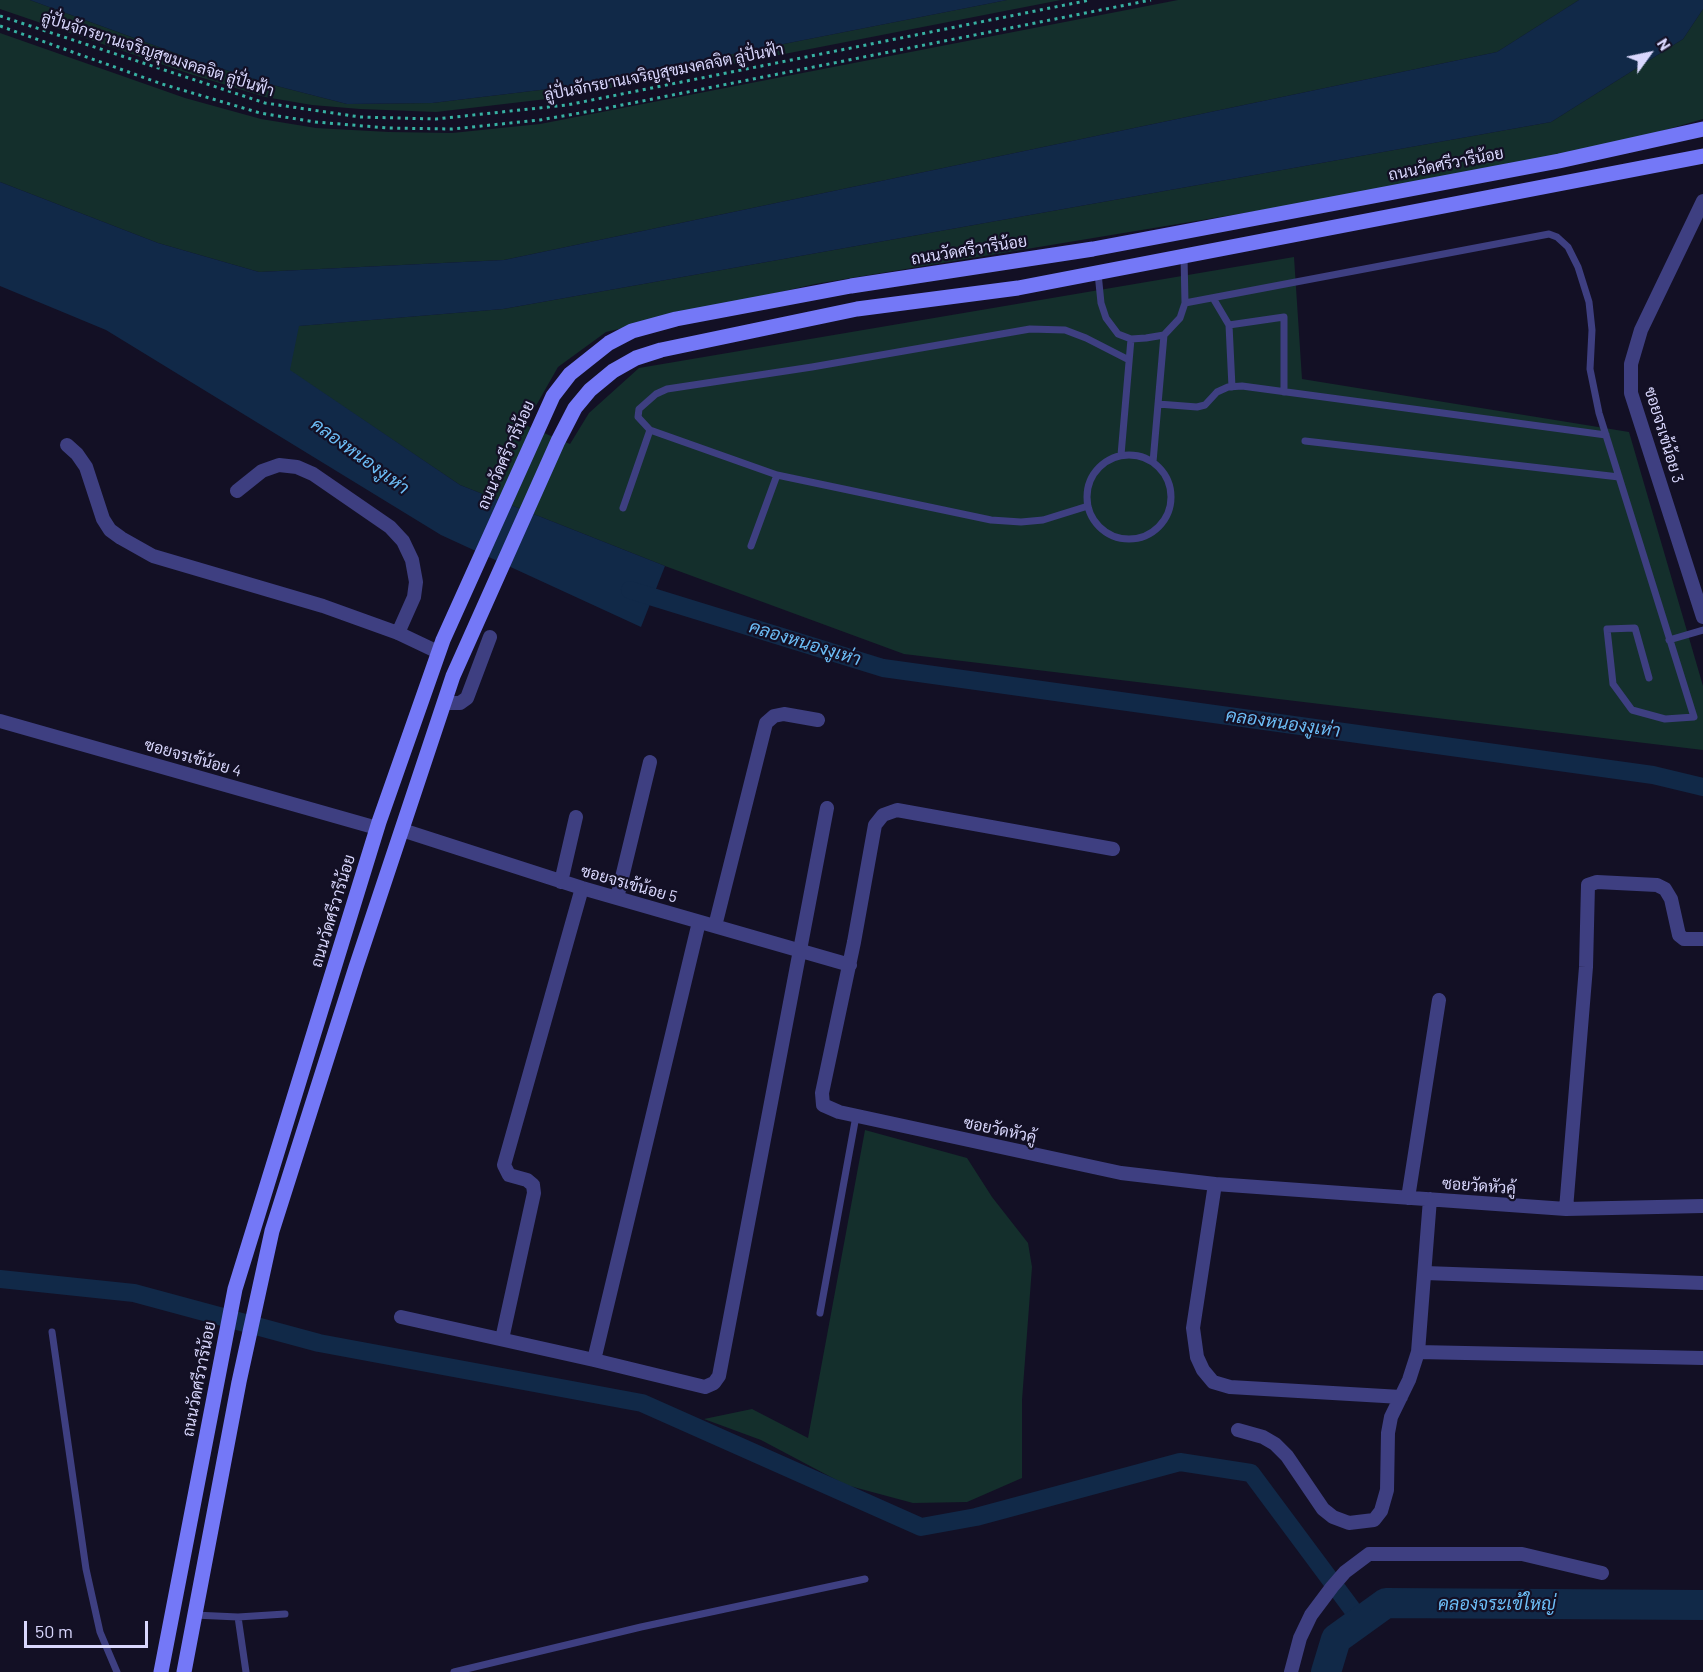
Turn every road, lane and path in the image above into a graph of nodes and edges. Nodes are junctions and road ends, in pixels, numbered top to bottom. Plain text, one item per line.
1 (1090, 0) edge
2 (1151, 0) edge
3 (0, 16) edge
4 (0, 26) edge
5 (1703, 129) edge
6 (1703, 156) edge
7 (1703, 201) edge
8 (1184, 256) junction
9 (1098, 272) junction
10 (1213, 298) junction
11 (1185, 303) junction
12 (1229, 325) junction
13 (1164, 334) junction
14 (1131, 339) junction
15 (1129, 360) junction
16 (1232, 387) junction
17 (1284, 392) junction
18 (1158, 404) junction
19 (650, 430) junction
20 (1606, 435) junction
21 (1305, 441) dead end
22 (67, 445) dead end
23 (1121, 455) junction
24 (1153, 462) junction
25 (777, 475) junction
26 (1619, 477) junction
27 (237, 491) dead end
28 (1088, 506) junction
29 (623, 508) dead end
30 (751, 546) dead end
31 (1703, 617) edge
32 (1703, 630) edge
33 (398, 633) junction
34 (490, 637) dead end
35 (1669, 640) junction
36 (440, 646) junction
37 (1649, 678) dead end
38 (444, 703) junction
39 (818, 720) dead end
40 (0, 721) edge
41 (650, 762) dead end
42 (827, 808) dead end
43 (576, 817) dead end
44 (377, 828) junction
45 (402, 830) junction
46 (1113, 849) dead end
47 (561, 882) junction
48 (582, 888) junction
49 (617, 898) junction
50 (699, 922) junction
51 (715, 926) junction
52 (1703, 939) edge
53 (800, 950) junction
54 (850, 965) junction
55 (1439, 1000) dead end
56 (856, 1116) junction
57 (1215, 1184) junction
58 (1408, 1198) junction
59 (1430, 1199) junction
60 (1703, 1206) edge
61 (1566, 1209) junction
62 (1425, 1273) junction
63 (1703, 1282) edge
64 (820, 1313) dead end
65 (401, 1317) dead end
66 (52, 1332) dead end
67 (502, 1339) junction
68 (1418, 1352) junction
69 (1703, 1358) edge
70 (594, 1359) junction
71 (1401, 1397) junction
72 (1238, 1430) dead end
73 (1602, 1573) dead end
74 (865, 1579) dead end
75 (285, 1614) dead end
76 (194, 1616) junction
77 (238, 1617) junction
78 (117, 1672) edge
79 (161, 1672) edge
80 (184, 1672) edge
81 (246, 1672) edge
82 (454, 1672) edge
83 (1291, 1672) edge

1 - 3 path, ลู่ปั่นจักรยานเจริญสุขมงคลจิต ลู่ปั่นฟ้า
2 - 4 path
5 - 36 main road, ถนนวัดศรีวารีน้อย
6 - 8 main road
7 - 31 street, ซอยจรเข้น้อย 3
8 - 9 main road
8 - 11 lane
9 - 14 lane
9 - 38 main road
10 - 11 lane
10 - 12 lane
10 - 20 lane
11 - 13 lane
12 - 16 lane
12 - 17 lane
13 - 14 lane
13 - 18 lane
14 - 15 lane
15 - 19 lane
15 - 23 lane
16 - 17 lane
16 - 18 lane
17 - 20 lane
18 - 24 lane
19 - 25 lane
19 - 29 lane
20 - 26 lane
21 - 26 lane
22 - 33 street
23 - 24 lane
23 - 28 lane
24 - 28 lane
25 - 28 lane
25 - 30 lane
26 - 35 lane
27 - 33 street
32 - 35 lane
33 - 36 street
34 - 38 street
35 - 37 lane
36 - 44 main road, ถนนวัดศรีวารีน้อย
38 - 45 main road
39 - 51 street
40 - 44 street, ซอยจรเข้น้อย 4
41 - 49 street
42 - 53 street
43 - 47 street
44 - 45 main road
44 - 79 main road, ถนนวัดศรีวารีน้อย
45 - 47 street, ซอยจรเข้น้อย 5
45 - 76 main road
46 - 54 street, ซอยวัดหัวคู้
47 - 48 street, ซอยจรเข้น้อย 5
48 - 49 street, ซอยจรเข้น้อย 5
48 - 67 street
49 - 50 street, ซอยจรเข้น้อย 5
50 - 51 street, ซอยจรเข้น้อย 5
50 - 70 street
51 - 53 street, ซอยจรเข้น้อย 5
52 - 61 street
53 - 54 street, ซอยจรเข้น้อย 5
53 - 70 street
54 - 56 street, ซอยวัดหัวคู้
55 - 58 street
56 - 57 street, ซอยวัดหัวคู้
56 - 64 lane
57 - 58 street, ซอยวัดหัวคู้
57 - 71 street
58 - 59 street, ซอยวัดหัวคู้
59 - 61 street, ซอยวัดหัวคู้
59 - 62 street
60 - 61 street, ซอยวัดหัวคู้
62 - 63 street
62 - 68 street
65 - 67 street
66 - 78 lane
67 - 70 street
68 - 69 street
68 - 71 street
71 - 72 street
73 - 83 street
74 - 82 lane
75 - 77 lane
76 - 77 lane
76 - 80 main road
77 - 81 lane

